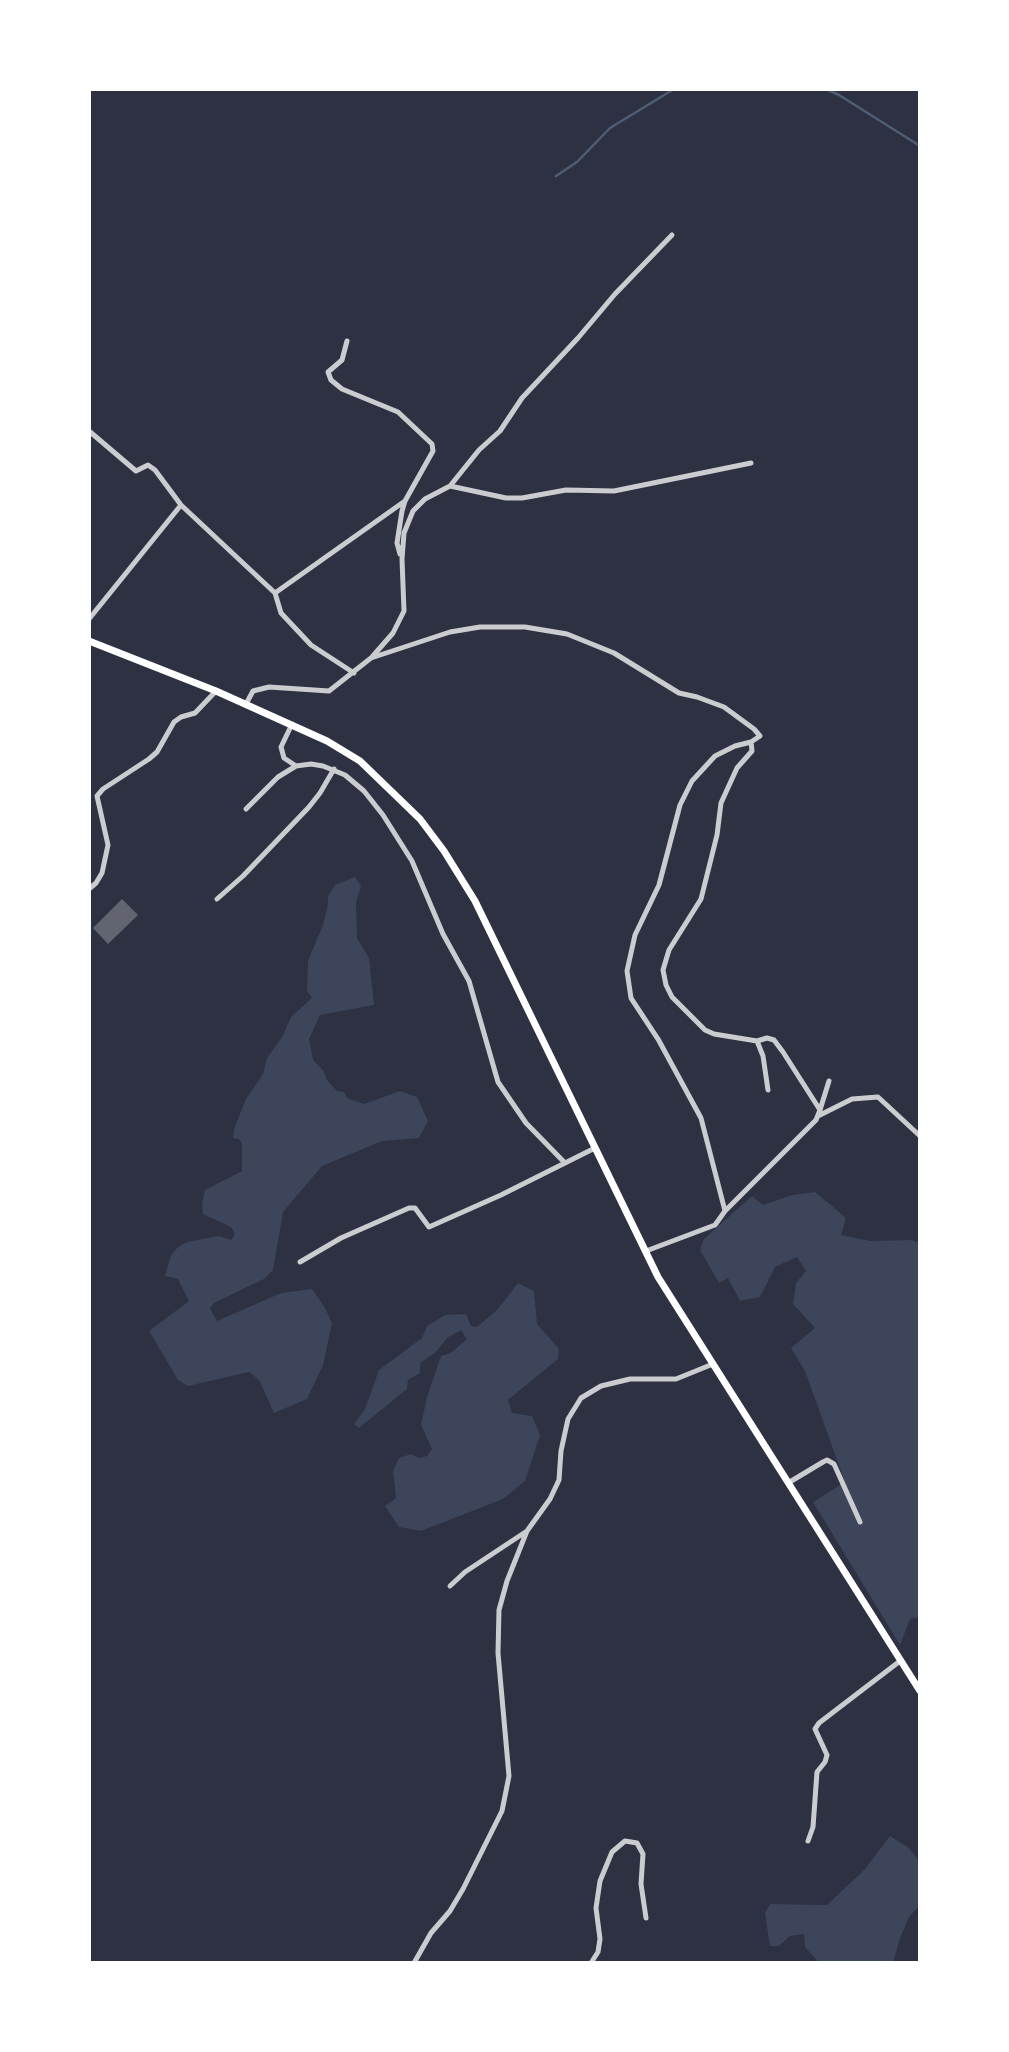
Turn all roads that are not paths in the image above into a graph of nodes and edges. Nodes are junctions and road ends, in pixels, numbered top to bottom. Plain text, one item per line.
1 (672, 235) dead end
2 (347, 341) dead end
3 (89, 431) edge
4 (751, 463) dead end
5 (450, 486) junction
6 (405, 501) junction
7 (181, 505) junction
8 (402, 559) junction
9 (275, 593) junction
10 (89, 619) edge
11 (89, 641) edge
12 (371, 658) junction
13 (354, 673) junction
14 (216, 691) junction
15 (246, 704) junction
16 (292, 724) junction
17 (751, 742) junction
18 (296, 766) junction
19 (334, 769) junction
20 (246, 809) dead end
21 (89, 889) edge
22 (217, 899) dead end
23 (757, 1041) junction
24 (829, 1081) dead end
25 (768, 1090) dead end
26 (819, 1113) junction
27 (920, 1136) edge
28 (595, 1148) junction
29 (565, 1163) junction
30 (725, 1211) junction
31 (646, 1251) junction
32 (300, 1262) dead end
33 (713, 1364) junction
34 (788, 1483) junction
35 (860, 1522) dead end
36 (527, 1531) junction
37 (450, 1586) dead end
38 (900, 1661) junction
39 (920, 1691) edge
40 (808, 1841) dead end
41 (646, 1918) dead end
42 (414, 1963) edge
43 (591, 1963) edge

1 - 5 street
2 - 6 street
3 - 7 street
4 - 5 street
5 - 8 street
6 - 8 street
6 - 9 street
7 - 9 street
7 - 10 street
8 - 12 street
9 - 13 street
11 - 14 main road
12 - 13 street
12 - 17 street
13 - 15 street
14 - 15 main road
14 - 21 street
15 - 16 main road
16 - 18 street
16 - 28 main road
17 - 23 street
17 - 30 street
18 - 19 street
18 - 20 street
19 - 22 street
19 - 29 street
23 - 25 street
23 - 26 street
24 - 26 street
26 - 27 street
26 - 30 street
28 - 29 street
28 - 31 main road
29 - 32 street
30 - 31 street
31 - 33 main road
33 - 34 main road
33 - 36 street
34 - 35 street
34 - 38 main road
36 - 37 street
36 - 42 street
38 - 39 main road
38 - 40 street
41 - 43 street

